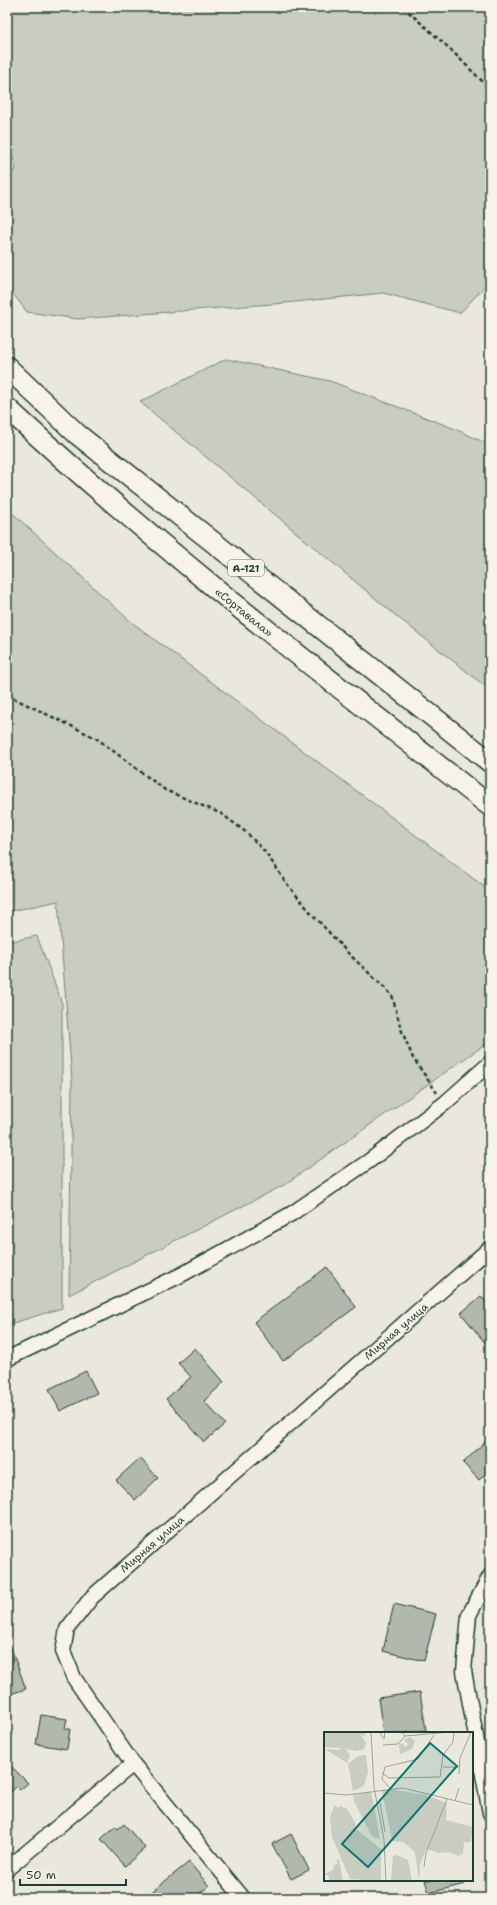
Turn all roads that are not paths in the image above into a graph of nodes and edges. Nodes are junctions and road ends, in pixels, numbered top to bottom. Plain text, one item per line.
1 (7, 367) edge
2 (7, 408) edge
3 (490, 762) edge
4 (490, 806) edge
5 (490, 1063) edge
6 (490, 1248) edge
7 (7, 1359) edge
8 (490, 1576) edge
9 (134, 1764) junction
10 (490, 1813) edge
11 (7, 1869) edge
12 (243, 1898) edge

1 - 3 highway, А-121
2 - 4 highway, «Сортавала»
5 - 7 street
6 - 9 street, Мирная улица
8 - 10 street
9 - 11 street
9 - 12 street, Мирная улица

